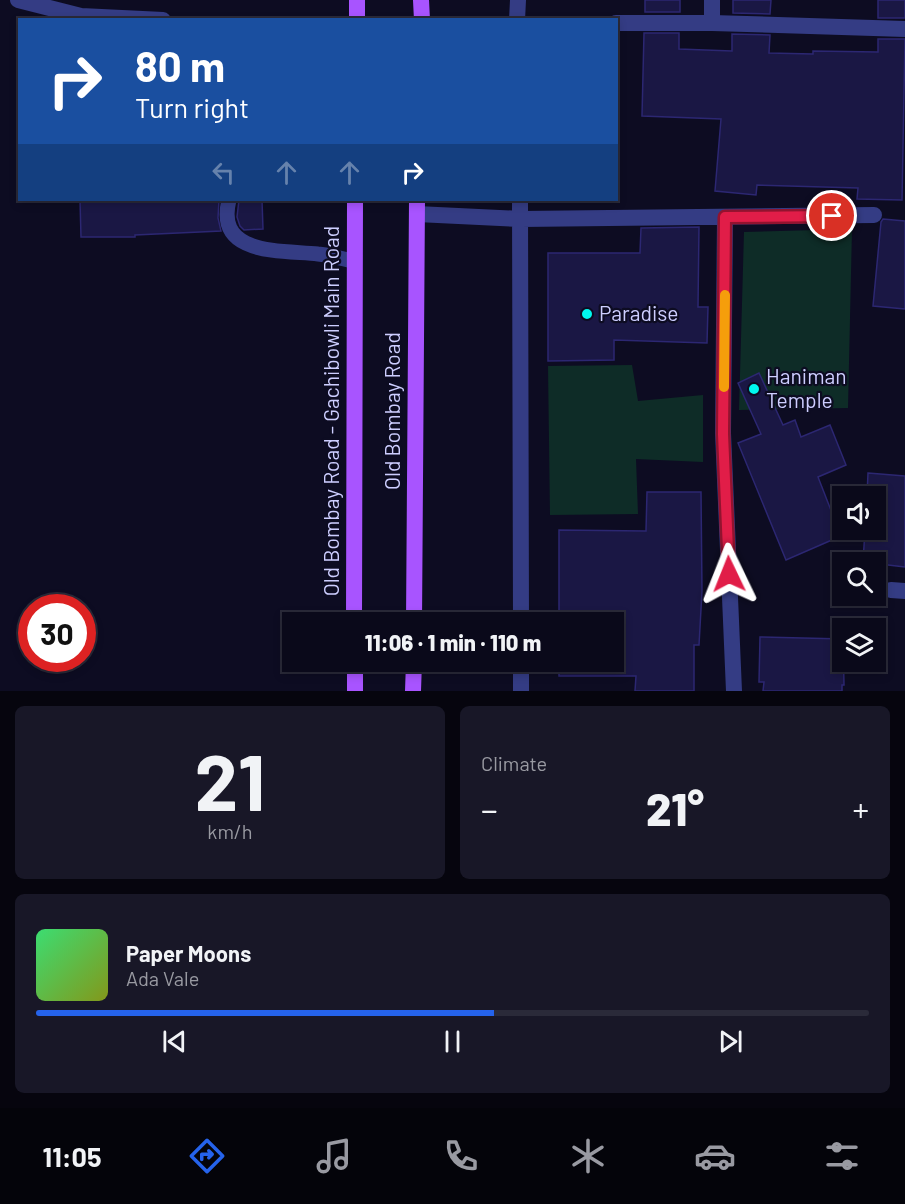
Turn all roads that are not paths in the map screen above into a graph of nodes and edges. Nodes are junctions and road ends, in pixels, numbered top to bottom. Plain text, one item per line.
1 (18, 0) edge
2 (357, 0) edge
3 (421, 0) edge
4 (518, 0) edge
5 (712, 0) edge
6 (122, 18) edge
7 (357, 18) edge
8 (422, 18) edge
9 (517, 18) edge
10 (712, 22) junction
11 (618, 23) edge
12 (905, 29) edge
13 (229, 201) edge
14 (355, 201) edge
15 (520, 201) edge
16 (417, 207) edge
17 (874, 215) dead end
18 (725, 217) junction
19 (520, 219) junction
20 (354, 261) junction
21 (354, 612) edge
22 (414, 612) edge
23 (521, 612) edge
24 (355, 672) edge
25 (414, 672) edge
26 (521, 672) edge
27 (355, 691) edge
28 (413, 691) edge
29 (521, 691) edge
30 (734, 691) edge

1 - 6 street
2 - 7 main road
3 - 8 main road
4 - 9 street
5 - 10 street
10 - 11 street
10 - 12 street
13 - 20 lane
14 - 20 main road, Old Bombay Road - Gachibowli Main Road
15 - 19 street
16 - 19 street
16 - 22 main road, Old Bombay Road
17 - 18 street
18 - 19 street
18 - 30 street
19 - 23 street
20 - 21 main road, Old Bombay Road - Gachibowli Main Road
24 - 27 main road
25 - 28 main road
26 - 29 street

